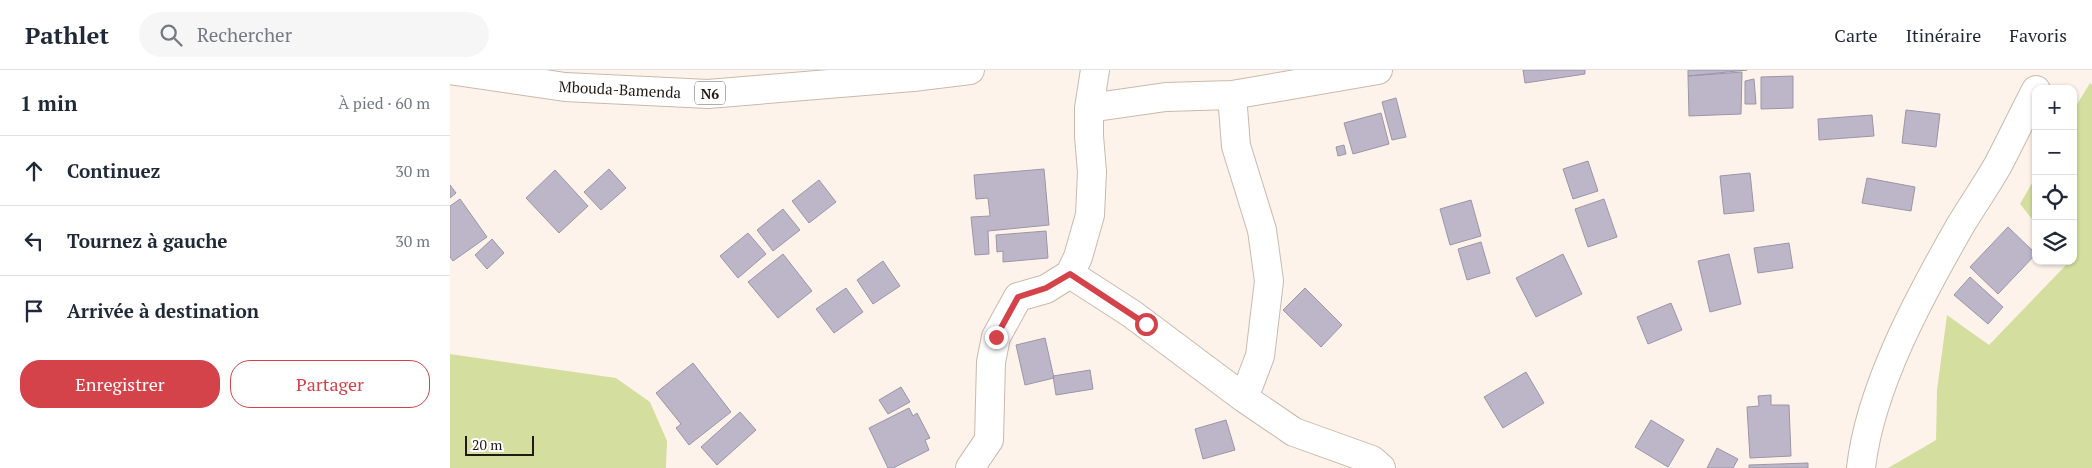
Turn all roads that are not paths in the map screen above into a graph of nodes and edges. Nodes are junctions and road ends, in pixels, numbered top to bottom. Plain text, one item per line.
1 (450, 70) edge
2 (970, 70) edge
3 (1095, 70) edge
4 (1378, 70) edge
5 (2046, 70) edge
6 (2038, 85) edge
7 (1232, 95) junction
8 (2032, 97) edge
9 (1089, 108) junction
10 (1070, 274) junction
11 (1244, 398) junction
12 (1371, 465) edge
13 (970, 468) edge
14 (1861, 468) edge

1 - 2 main road, Mbouda-Bamenda / N6
3 - 9 main road
4 - 7 main road
5 - 6 main road
7 - 9 main road
7 - 11 main road
8 - 14 main road
9 - 10 main road
10 - 11 main road
10 - 13 main road
11 - 12 main road

